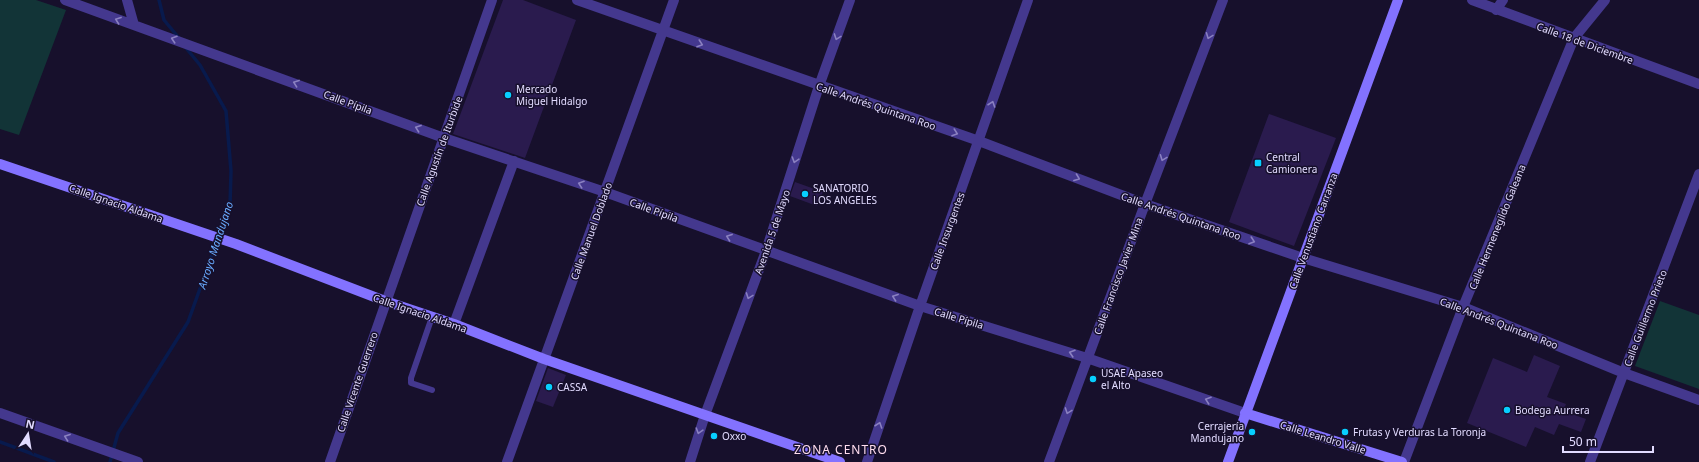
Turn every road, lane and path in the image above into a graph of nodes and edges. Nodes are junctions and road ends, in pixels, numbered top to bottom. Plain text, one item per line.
1 (64, 0) edge
2 (127, 0) edge
3 (492, 0) edge
4 (577, 0) edge
5 (674, 0) edge
6 (850, 0) edge
7 (1028, 0) edge
8 (1223, 0) edge
9 (1398, 0) edge
10 (1472, 0) edge
11 (1502, 0) edge
12 (1605, 0) edge
13 (82, 3) edge
14 (1496, 10) junction
15 (134, 25) junction
16 (663, 31) junction
17 (1574, 38) junction
18 (1699, 84) edge
19 (819, 86) junction
20 (444, 138) junction
21 (979, 141) junction
22 (514, 161) junction
23 (0, 164) edge
24 (1699, 174) edge
25 (605, 192) junction
26 (1145, 204) junction
27 (766, 251) junction
28 (1303, 258) junction
29 (385, 301) junction
30 (920, 306) junction
31 (1463, 307) junction
32 (432, 317) junction
33 (454, 324) junction
34 (1088, 358) junction
35 (544, 359) junction
36 (1624, 373) junction
37 (432, 390) dead end
38 (1699, 400) edge
39 (0, 413) edge
40 (1245, 413) junction
41 (705, 415) junction
42 (138, 462) edge
43 (330, 462) edge
44 (507, 462) edge
45 (690, 462) edge
46 (840, 462) edge
47 (867, 462) edge
48 (1049, 462) edge
49 (1228, 462) edge
50 (1403, 462) edge
51 (1590, 462) edge

1 - 13 street, Calle Pípila
2 - 15 street
3 - 20 street, Calle Agustín de Iturbide
4 - 16 street, Calle Andrés Quintana Roo
5 - 16 street, Calle Manuel Doblado
6 -> 19 street, Avenida 5 de Mayo
21 -> 7 street, Calle Insurgentes
8 -> 26 street, Calle Francisco Javier Mina
9 - 28 street, Calle Venustiano Carranza
10 - 14 street, Calle 18 de Diciembre
11 - 14 street
12 - 17 street, Calle Hermenegildo Galeana
15 -> 13 street, Calle Pípila
14 - 17 street, Calle 18 de Diciembre
20 -> 15 street, Calle Pípila
16 -> 19 street, Calle Andrés Quintana Roo
16 - 25 street, Calle Manuel Doblado
17 - 18 street, Calle 18 de Diciembre
17 - 31 street, Calle Hermenegildo Galeana
19 -> 21 street, Calle Andrés Quintana Roo
19 -> 27 street, Avenida 5 de Mayo
20 - 22 street, Calle Pípila
20 - 29 street, Calle Agustín de Iturbide
21 -> 26 street, Calle Andrés Quintana Roo
21 - 30 street, Calle Insurgentes
25 -> 22 street, Calle Pípila
22 - 33 street
23 - 29 street, Calle Ignacio Aldama
24 - 36 street, Calle Guillermo Prieto
27 -> 25 street, Calle Pípila
25 - 35 street, Calle Manuel Doblado
26 -> 28 street, Calle Andrés Quintana Roo
26 - 34 street, Calle Francisco Javier Mina
30 -> 27 street, Calle Pípila
27 -> 41 street, Avenida 5 de Mayo
28 - 31 street, Calle Andrés Quintana Roo
28 - 40 street, Calle Venustiano Carranza
29 - 32 street, Calle Ignacio Aldama
29 - 43 street, Calle Vicente Guerrero
34 -> 30 street, Calle Pípila
47 -> 30 street, Calle Insurgentes
31 - 36 street, Calle Andrés Quintana Roo
31 - 50 street, Calle Hermenegildo Galeana
32 - 33 street, Calle Ignacio Aldama
32 - 37 lane
33 - 35 street, Calle Ignacio Aldama
40 -> 34 street, Calle Pípila
34 -> 48 street, Calle Francisco Javier Mina
35 - 41 street, Calle Ignacio Aldama
35 - 44 street, Calle Manuel Doblado
36 - 38 street, Calle Andrés Quintana Roo
36 - 51 street, Calle Guillermo Prieto
42 -> 39 street
40 - 49 street, Calle Venustiano Carranza
40 - 50 street, Calle Leandro Valle
41 -> 45 street, Avenida 5 de Mayo
41 - 46 street, Calle Ignacio Aldama

